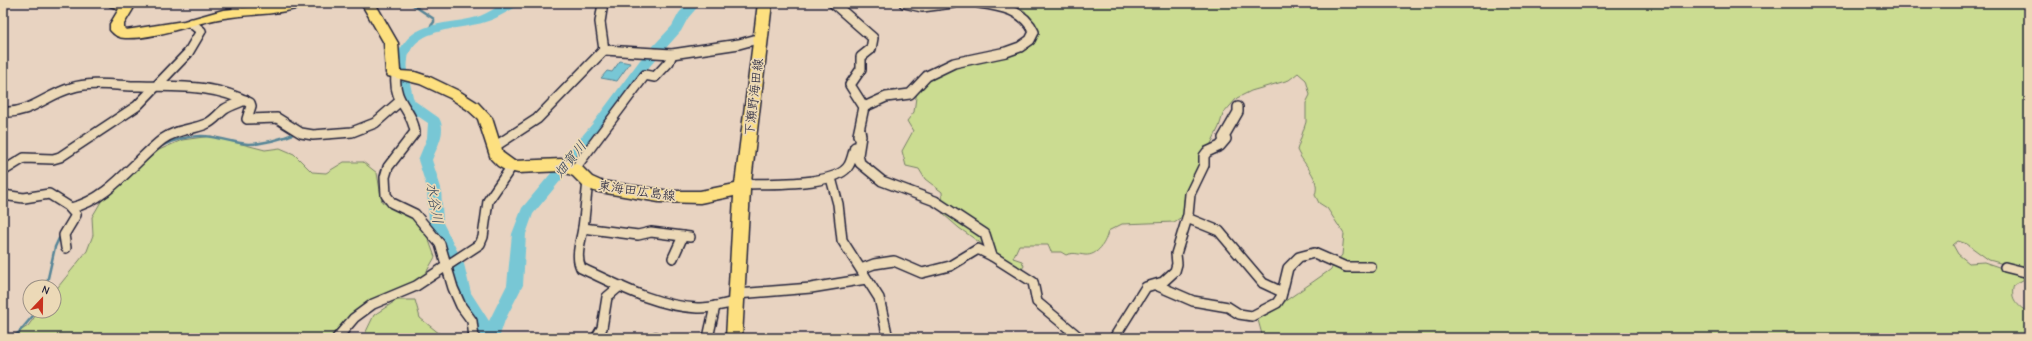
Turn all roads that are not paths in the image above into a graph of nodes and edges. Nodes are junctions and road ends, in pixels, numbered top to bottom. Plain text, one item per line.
1 (115, 3) edge
2 (300, 3) edge
3 (368, 3) edge
4 (603, 3) edge
5 (765, 3) edge
6 (833, 3) edge
7 (904, 3) edge
8 (953, 3) edge
9 (979, 3) edge
10 (236, 9) edge
11 (191, 23) junction
12 (761, 38) junction
13 (604, 50) junction
14 (668, 54) junction
15 (402, 76) junction
16 (156, 85) junction
17 (245, 100) junction
18 (399, 102) junction
19 (864, 106) junction
20 (1238, 107) dead end
21 (3, 112) edge
22 (860, 130) junction
23 (494, 147) junction
24 (512, 166) junction
25 (570, 168) junction
26 (3, 170) edge
27 (831, 178) junction
28 (588, 182) junction
29 (742, 187) junction
30 (3, 195) edge
31 (71, 208) junction
32 (1187, 218) junction
33 (584, 228) junction
34 (66, 248) dead end
35 (992, 256) junction
36 (673, 258) dead end
37 (449, 264) junction
38 (2006, 266) dead end
39 (1371, 267) dead end
40 (861, 269) junction
41 (2029, 274) edge
42 (866, 279) junction
43 (1156, 285) junction
44 (620, 286) junction
45 (1282, 292) junction
46 (737, 298) junction
47 (715, 306) junction
48 (337, 338) edge
49 (474, 338) edge
50 (596, 338) edge
51 (708, 338) edge
52 (734, 338) edge
53 (888, 338) edge
54 (1080, 338) edge
55 (1114, 338) edge

1 - 11 main road
2 - 10 main road
3 - 15 main road
4 - 13 street
5 - 12 main road, 下瀬野海田線
6 - 19 street
7 - 8 street
9 - 19 street
10 - 11 main road
11 - 16 street
12 - 14 street
12 - 29 main road, 下瀬野海田線
13 - 14 street
13 - 23 street
14 - 25 street
15 - 18 street
15 - 23 main road
16 - 17 street
16 - 21 street
16 - 26 street
17 - 18 street
17 - 31 street
18 - 37 street
19 - 22 street
20 - 32 street
22 - 27 street
22 - 35 street
23 - 24 main road
24 - 25 main road
24 - 37 street
25 - 28 main road, 東海田広島線
27 - 29 street
27 - 40 street
28 - 29 main road, 東海田広島線
28 - 33 street
29 - 46 main road
30 - 31 street
31 - 34 street
32 - 43 street
32 - 45 street
33 - 36 street
33 - 44 street
35 - 40 street
35 - 54 street
37 - 48 street
37 - 49 street
38 - 41 street
39 - 45 street
40 - 42 street
42 - 46 street
42 - 53 street
43 - 45 street
43 - 55 street
44 - 47 street
44 - 50 street
46 - 47 street
46 - 52 main road
47 - 51 street

